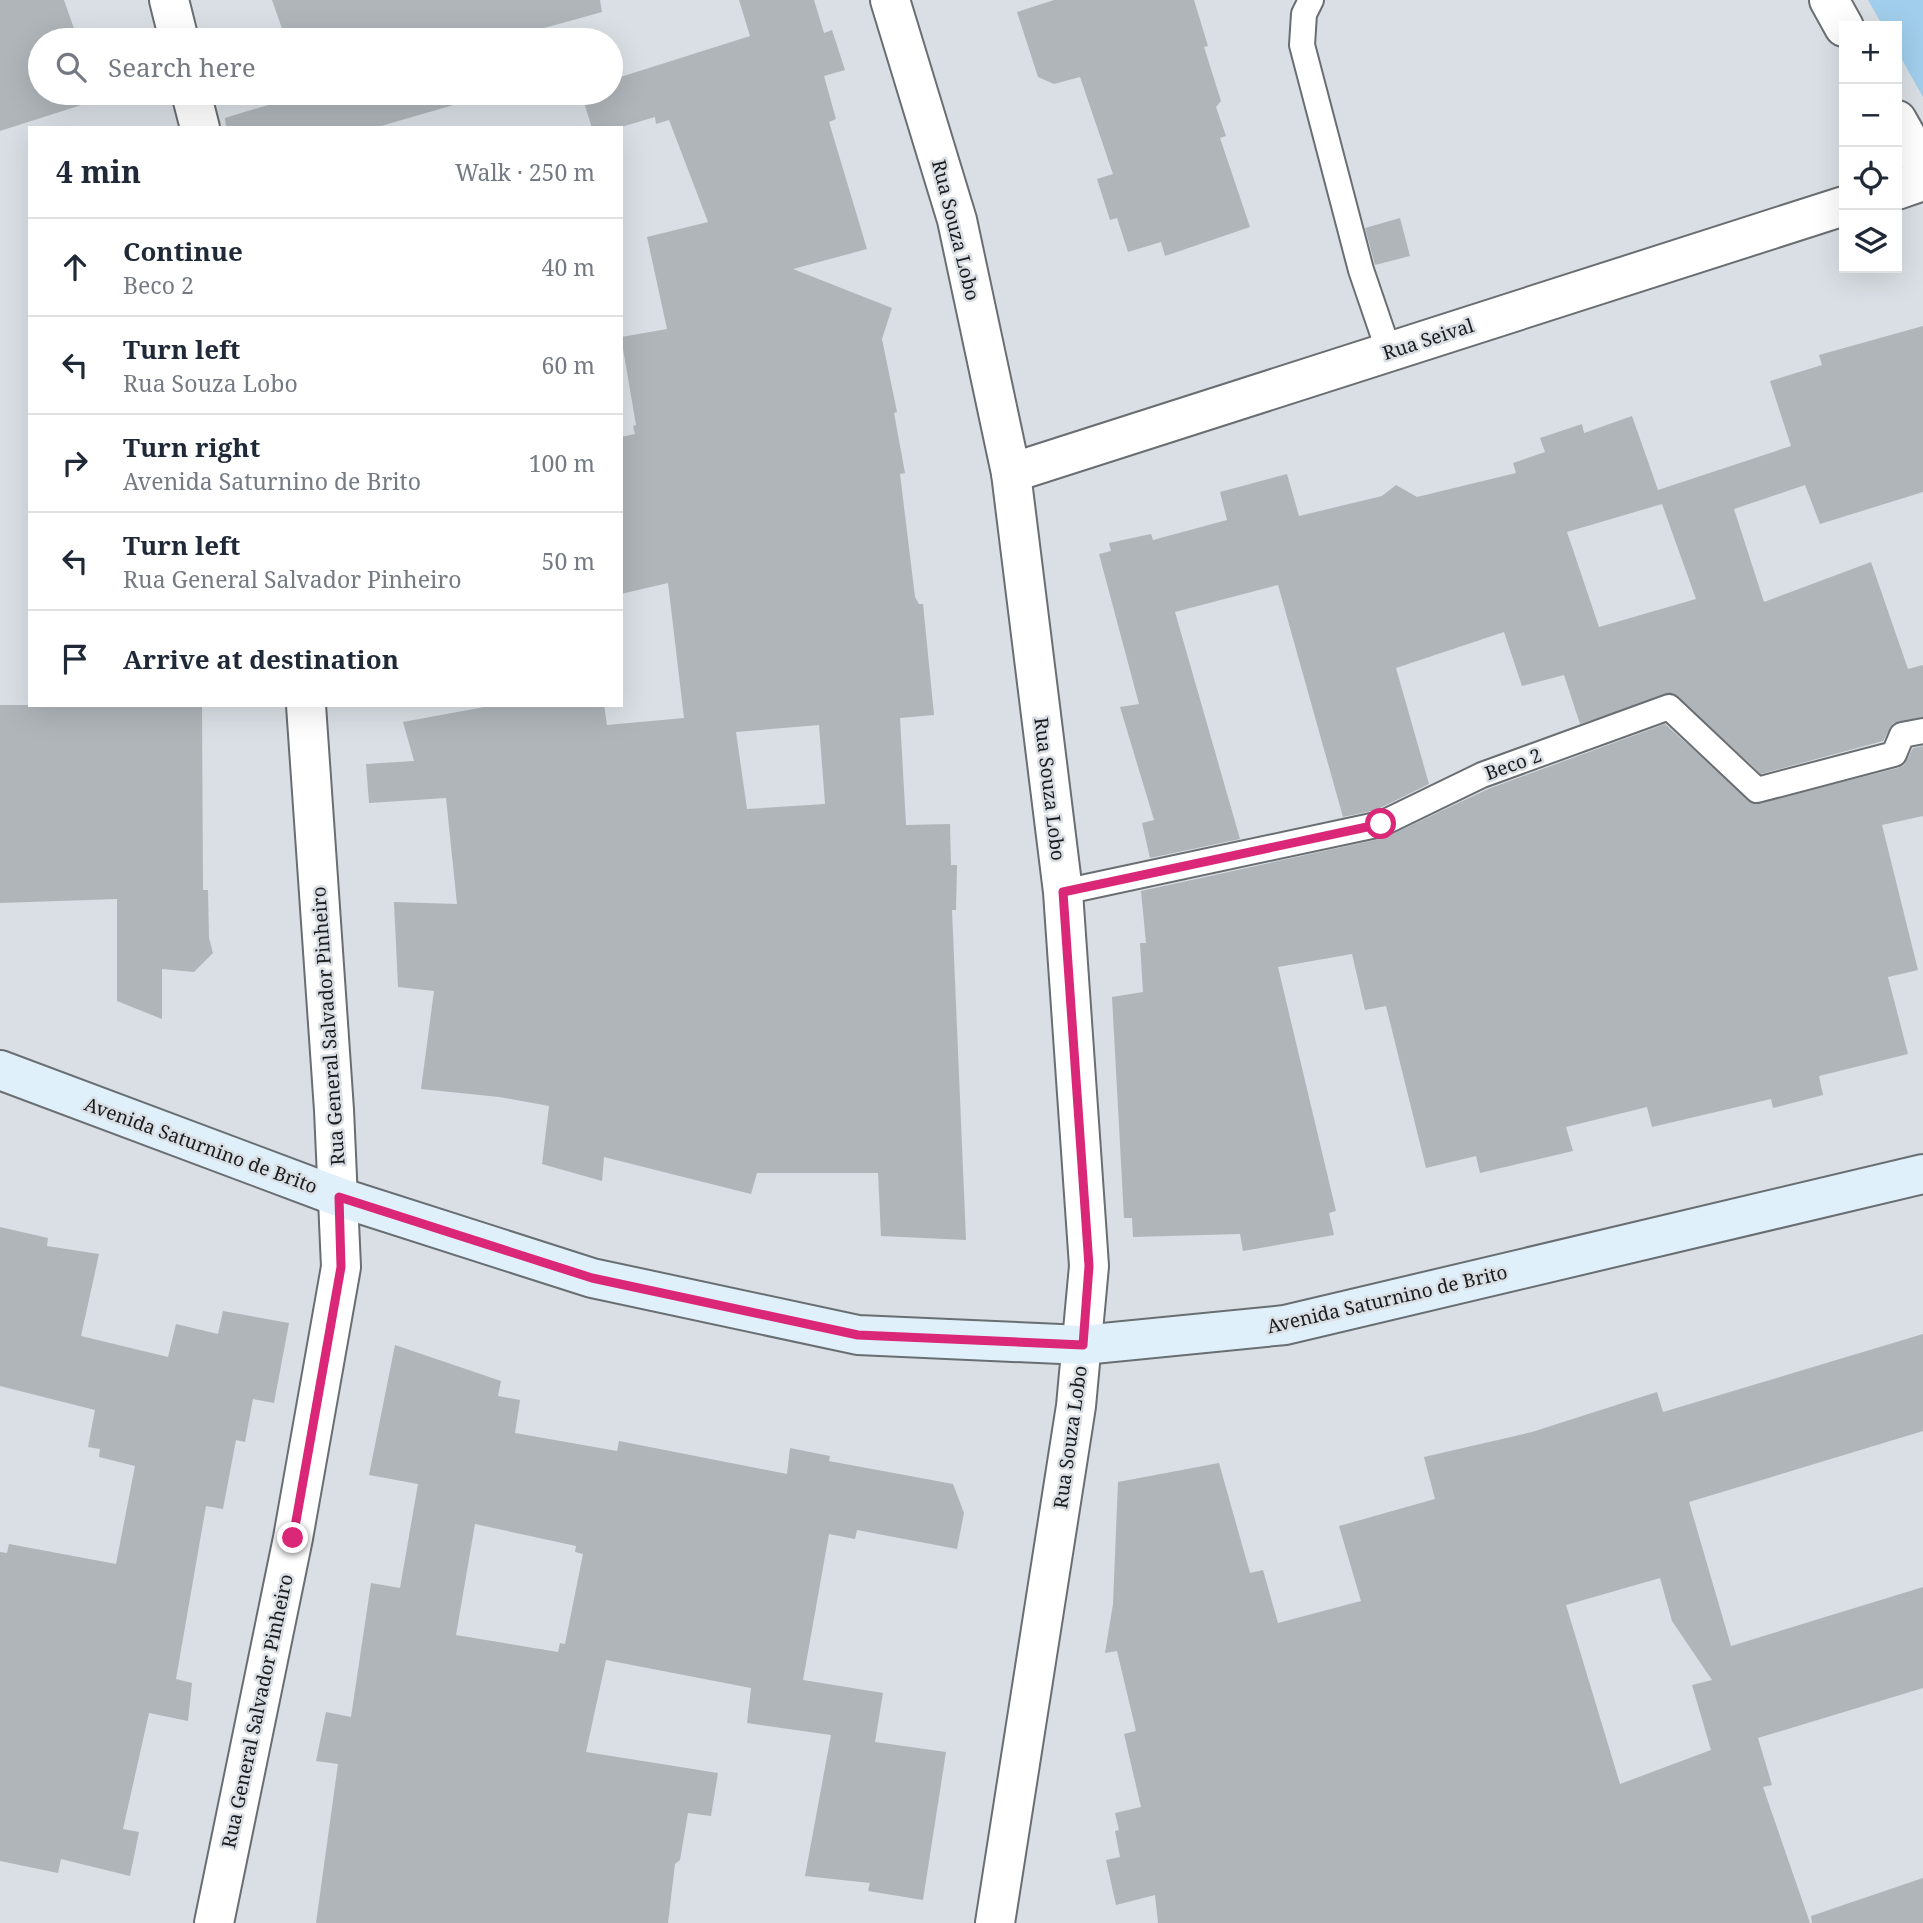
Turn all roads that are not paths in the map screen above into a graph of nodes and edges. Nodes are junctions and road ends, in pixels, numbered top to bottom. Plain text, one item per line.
1 (169, 0) edge
2 (890, 0) edge
3 (1311, 0) edge
4 (1829, 0) edge
5 (1841, 21) edge
6 (176, 28) edge
7 (194, 105) edge
8 (199, 126) edge
9 (1902, 129) edge
10 (1923, 166) edge
11 (1923, 181) edge
12 (1902, 188) edge
13 (1839, 208) edge
14 (1389, 352) junction
15 (1012, 473) junction
16 (306, 707) edge
17 (1923, 731) edge
18 (1063, 892) junction
19 (0, 1070) edge
20 (1923, 1174) edge
21 (339, 1197) junction
22 (1083, 1345) junction
23 (214, 1923) edge
24 (995, 1923) edge

1 - 6 street
2 - 15 street, Rua Souza Lobo
3 - 14 lane
4 - 5 street
7 - 8 street
9 - 10 street
11 - 12 street
13 - 14 street, Rua Seival
14 - 15 street, Rua Seival
15 - 18 street, Rua Souza Lobo
16 - 21 street, Rua General Salvador Pinheiro
17 - 18 lane, Beco 2
18 - 22 street, Rua Souza Lobo
19 - 21 main road, Avenida Saturnino de Brito
20 - 22 main road, Avenida Saturnino de Brito
21 - 22 main road, Avenida Saturnino de Brito
21 - 23 street, Rua General Salvador Pinheiro
22 - 24 street, Rua Souza Lobo

